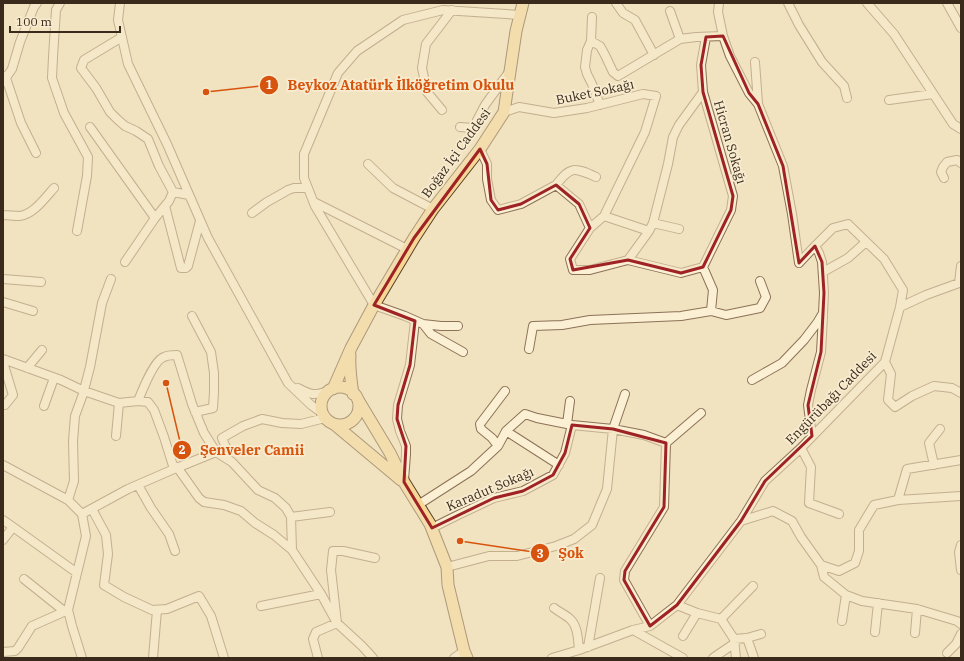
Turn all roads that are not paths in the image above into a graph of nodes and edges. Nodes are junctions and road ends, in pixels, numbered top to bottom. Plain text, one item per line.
1 (37, 3) edge
2 (60, 3) edge
3 (120, 3) edge
4 (523, 3) edge
5 (616, 3) edge
6 (719, 3) edge
7 (788, 3) edge
8 (867, 3) edge
9 (947, 3) edge
10 (452, 10) junction
11 (670, 11) dead end
12 (520, 15) junction
13 (592, 17) dead end
14 (961, 28) edge
15 (723, 36) junction
16 (122, 37) junction
17 (706, 37) junction
18 (680, 39) junction
19 (591, 41) junction
20 (654, 56) junction
21 (754, 62) dead end
22 (510, 69) junction
23 (4, 79) edge
24 (703, 92) junction
25 (934, 94) junction
26 (847, 98) dead end
27 (889, 100) dead end
28 (758, 104) junction
29 (600, 105) junction
30 (442, 110) dead end
31 (504, 112) junction
32 (90, 127) dead end
33 (460, 127) dead end
34 (961, 129) edge
35 (480, 149) junction
36 (36, 153) dead end
37 (961, 163) edge
38 (368, 164) dead end
39 (596, 177) dead end
40 (944, 178) dead end
41 (556, 185) junction
42 (54, 188) dead end
43 (307, 188) junction
44 (173, 192) junction
45 (189, 195) junction
46 (314, 202) junction
47 (165, 206) junction
48 (433, 208) junction
49 (252, 213) dead end
50 (3, 215) edge
51 (604, 216) junction
52 (155, 218) junction
53 (200, 221) junction
54 (651, 227) junction
55 (590, 228) junction
56 (679, 229) dead end
57 (78, 231) dead end
58 (866, 242) junction
59 (815, 246) junction
60 (407, 249) junction
61 (628, 260) junction
62 (125, 262) dead end
63 (961, 266) edge
64 (703, 267) junction
65 (823, 272) junction
66 (3, 278) edge
67 (111, 279) dead end
68 (760, 281) dead end
69 (41, 282) dead end
70 (960, 285) edge
71 (3, 302) edge
72 (374, 305) junction
73 (900, 307) junction
74 (33, 311) dead end
75 (711, 311) junction
76 (823, 313) junction
77 (192, 316) dead end
78 (419, 322) junction
79 (458, 326) dead end
80 (351, 348) junction
81 (42, 350) dead end
82 (529, 350) dead end
83 (463, 352) dead end
84 (3, 361) edge
85 (885, 362) junction
86 (27, 368) junction
87 (54, 378) junction
88 (752, 380) dead end
89 (288, 383) junction
90 (331, 390) junction
91 (84, 391) junction
92 (505, 391) dead end
93 (961, 393) edge
94 (625, 394) dead end
95 (355, 396) junction
96 (138, 401) junction
97 (570, 401) dead end
98 (120, 403) junction
99 (5, 405) dead end
100 (44, 406) dead end
101 (195, 412) junction
102 (701, 412) dead end
103 (327, 418) junction
104 (570, 425) junction
105 (613, 429) junction
106 (940, 429) dead end
107 (506, 431) junction
108 (116, 436) dead end
109 (812, 436) junction
110 (666, 443) junction
111 (498, 446) junction
112 (801, 448) junction
113 (216, 452) junction
114 (961, 460) edge
115 (3, 465) edge
116 (559, 465) junction
117 (934, 465) junction
118 (176, 468) junction
119 (404, 482) junction
120 (138, 485) junction
121 (961, 496) edge
122 (68, 500) junction
123 (898, 500) junction
124 (418, 505) junction
125 (92, 509) junction
126 (330, 512) dead end
127 (82, 514) junction
128 (839, 514) dead end
129 (291, 517) junction
130 (3, 520) edge
131 (741, 520) junction
132 (13, 527) junction
133 (432, 528) junction
134 (3, 540) edge
135 (961, 545) edge
136 (292, 550) junction
137 (175, 551) dead end
138 (375, 558) dead end
139 (821, 566) junction
140 (447, 567) junction
141 (961, 570) edge
142 (77, 573) junction
143 (600, 578) dead end
144 (24, 579) dead end
145 (753, 586) dead end
146 (321, 594) junction
147 (846, 594) junction
148 (878, 604) junction
149 (677, 605) junction
150 (261, 606) dead end
151 (554, 608) dead end
152 (917, 609) junction
153 (156, 610) junction
154 (66, 611) junction
155 (697, 614) junction
156 (721, 619) junction
157 (842, 621) dead end
158 (337, 623) junction
159 (961, 624) edge
160 (650, 626) junction
161 (633, 630) junction
162 (875, 632) dead end
163 (915, 633) dead end
164 (761, 634) dead end
165 (961, 634) edge
166 (683, 636) dead end
167 (747, 638) junction
168 (735, 641) junction
169 (583, 648) junction
170 (3, 652) edge
171 (947, 653) dead end
172 (466, 655) edge
173 (674, 656) edge
174 (82, 658) edge
175 (153, 658) edge
176 (224, 658) edge
177 (318, 658) edge
178 (373, 658) edge
179 (454, 658) edge
180 (552, 658) edge
181 (683, 658) edge
182 (713, 658) edge
183 (736, 658) edge
184 (754, 658) edge

1 - 23 street
2 - 57 street
3 - 16 street
4 - 12 main road, Boğaz İçi Caddesi
5 - 20 street
6 - 15 street, Engürübağı Caddesi
7 - 26 street
8 - 25 street
9 - 14 street
10 - 12 street
10 - 30 street
10 - 43 street
11 - 18 street
12 - 22 main road, Boğaz İçi Caddesi
13 - 19 street
15 - 17 street
15 - 28 street, Engürübağı Caddesi
16 - 44 street
16 - 45 street
17 - 18 street
17 - 24 street, Hicran Sokağı
18 - 20 street
19 - 20 street
19 - 29 street
21 - 28 street
22 - 31 main road, Boğaz İçi Caddesi
22 - 33 street
23 - 36 street
24 - 54 street
24 - 64 street, Hicran Sokağı
25 - 27 street
25 - 34 street
28 - 59 street, Engürübağı Caddesi
29 - 31 street, Buket Sokağı
29 - 51 street, Buket Sokağı
31 - 35 main road, Boğaz İçi Caddesi
32 - 52 street
35 - 41 street
35 - 48 main road, Boğaz İçi Caddesi
37 - 40 street
38 - 48 street
39 - 41 street
41 - 55 street
42 - 50 street
43 - 46 street
43 - 49 street
44 - 45 street
44 - 47 street
45 - 53 street
46 - 60 street
46 - 72 street
47 - 52 street
47 - 53 street
48 - 60 main road, Boğaz İçi Caddesi
51 - 54 street
51 - 55 street, Buket Sokağı
52 - 62 street
53 - 89 street
54 - 56 street
54 - 61 street
55 - 61 street, Buket Sokağı
58 - 59 street, Engürübağı Caddesi
58 - 65 street
58 - 73 street, Engürübağı Caddesi
59 - 65 street
60 - 72 main road, Boğaz İçi Caddesi
61 - 64 street
63 - 70 street
64 - 75 street
65 - 76 street
66 - 69 street
67 - 91 street
68 - 75 street
70 - 73 street
71 - 74 street
72 - 78 street
72 - 80 main road, Boğaz İçi Caddesi
73 - 85 street, Engürübağı Caddesi
75 - 82 street
76 - 88 street
76 - 109 street
77 - 101 street
78 - 79 street
78 - 83 street
78 - 119 street
80 - 90 main road, Boğaz İçi Caddesi
80 - 95 main road
81 - 86 street
84 - 86 street
84 - 99 street
85 - 93 street
85 - 109 street, Engürübağı Caddesi
86 - 87 street
87 - 91 street
87 - 100 street
89 - 90 street
89 - 103 street
90 - 95 main road
90 - 103 main road
91 - 98 street
91 - 122 street
92 - 111 street
94 - 105 street
95 - 103 main road
95 - 119 main road
96 - 98 street
96 - 101 street
96 - 118 street
97 - 104 street
98 - 108 street
101 - 113 street
102 - 110 street
103 - 113 street
103 - 119 main road
104 - 105 street
104 - 107 street, Karadut Sokağı
104 - 116 street, Karadut Sokağı
105 - 110 street
105 - 140 street
106 - 117 street
107 - 111 street, Karadut Sokağı
107 - 116 street
109 - 112 street, Engürübağı Caddesi
110 - 160 street
111 - 124 street, Karadut Sokağı
112 - 128 street
112 - 131 street, Engürübağı Caddesi
113 - 118 street
113 - 129 street
114 - 117 street
115 - 122 street
116 - 133 street, Karadut Sokağı
117 - 123 street
118 - 120 street
118 - 136 street
119 - 124 main road
120 - 125 street
120 - 137 street
121 - 123 street
122 - 127 street
123 - 139 street
124 - 133 main road
125 - 127 street
125 - 153 street
126 - 129 street
127 - 142 street
129 - 136 street
130 - 132 street
131 - 139 street
131 - 149 street, Engürübağı Caddesi
132 - 134 street
132 - 142 street
133 - 140 main road
135 - 141 street
136 - 146 street
138 - 158 street
139 - 147 street
140 - 172 main road
142 - 154 street
143 - 169 street
144 - 154 street
145 - 156 street
146 - 150 street
146 - 158 street
147 - 148 street
147 - 157 street
148 - 152 street
148 - 162 street
149 - 155 street
149 - 160 street, Engürübağı Caddesi
151 - 169 street
152 - 159 street
152 - 163 street
153 - 175 street
153 - 176 street
154 - 170 street
154 - 174 street
155 - 156 street
155 - 166 street
156 - 168 street
158 - 177 street
158 - 178 street
160 - 161 street, Engürübağı Caddesi
161 - 169 street, Engürübağı Caddesi
161 - 173 street
164 - 167 street
165 - 171 street
167 - 168 street
167 - 184 street
168 - 182 street
168 - 183 street
169 - 180 street, Engürübağı Caddesi
172 - 179 street
173 - 181 street

